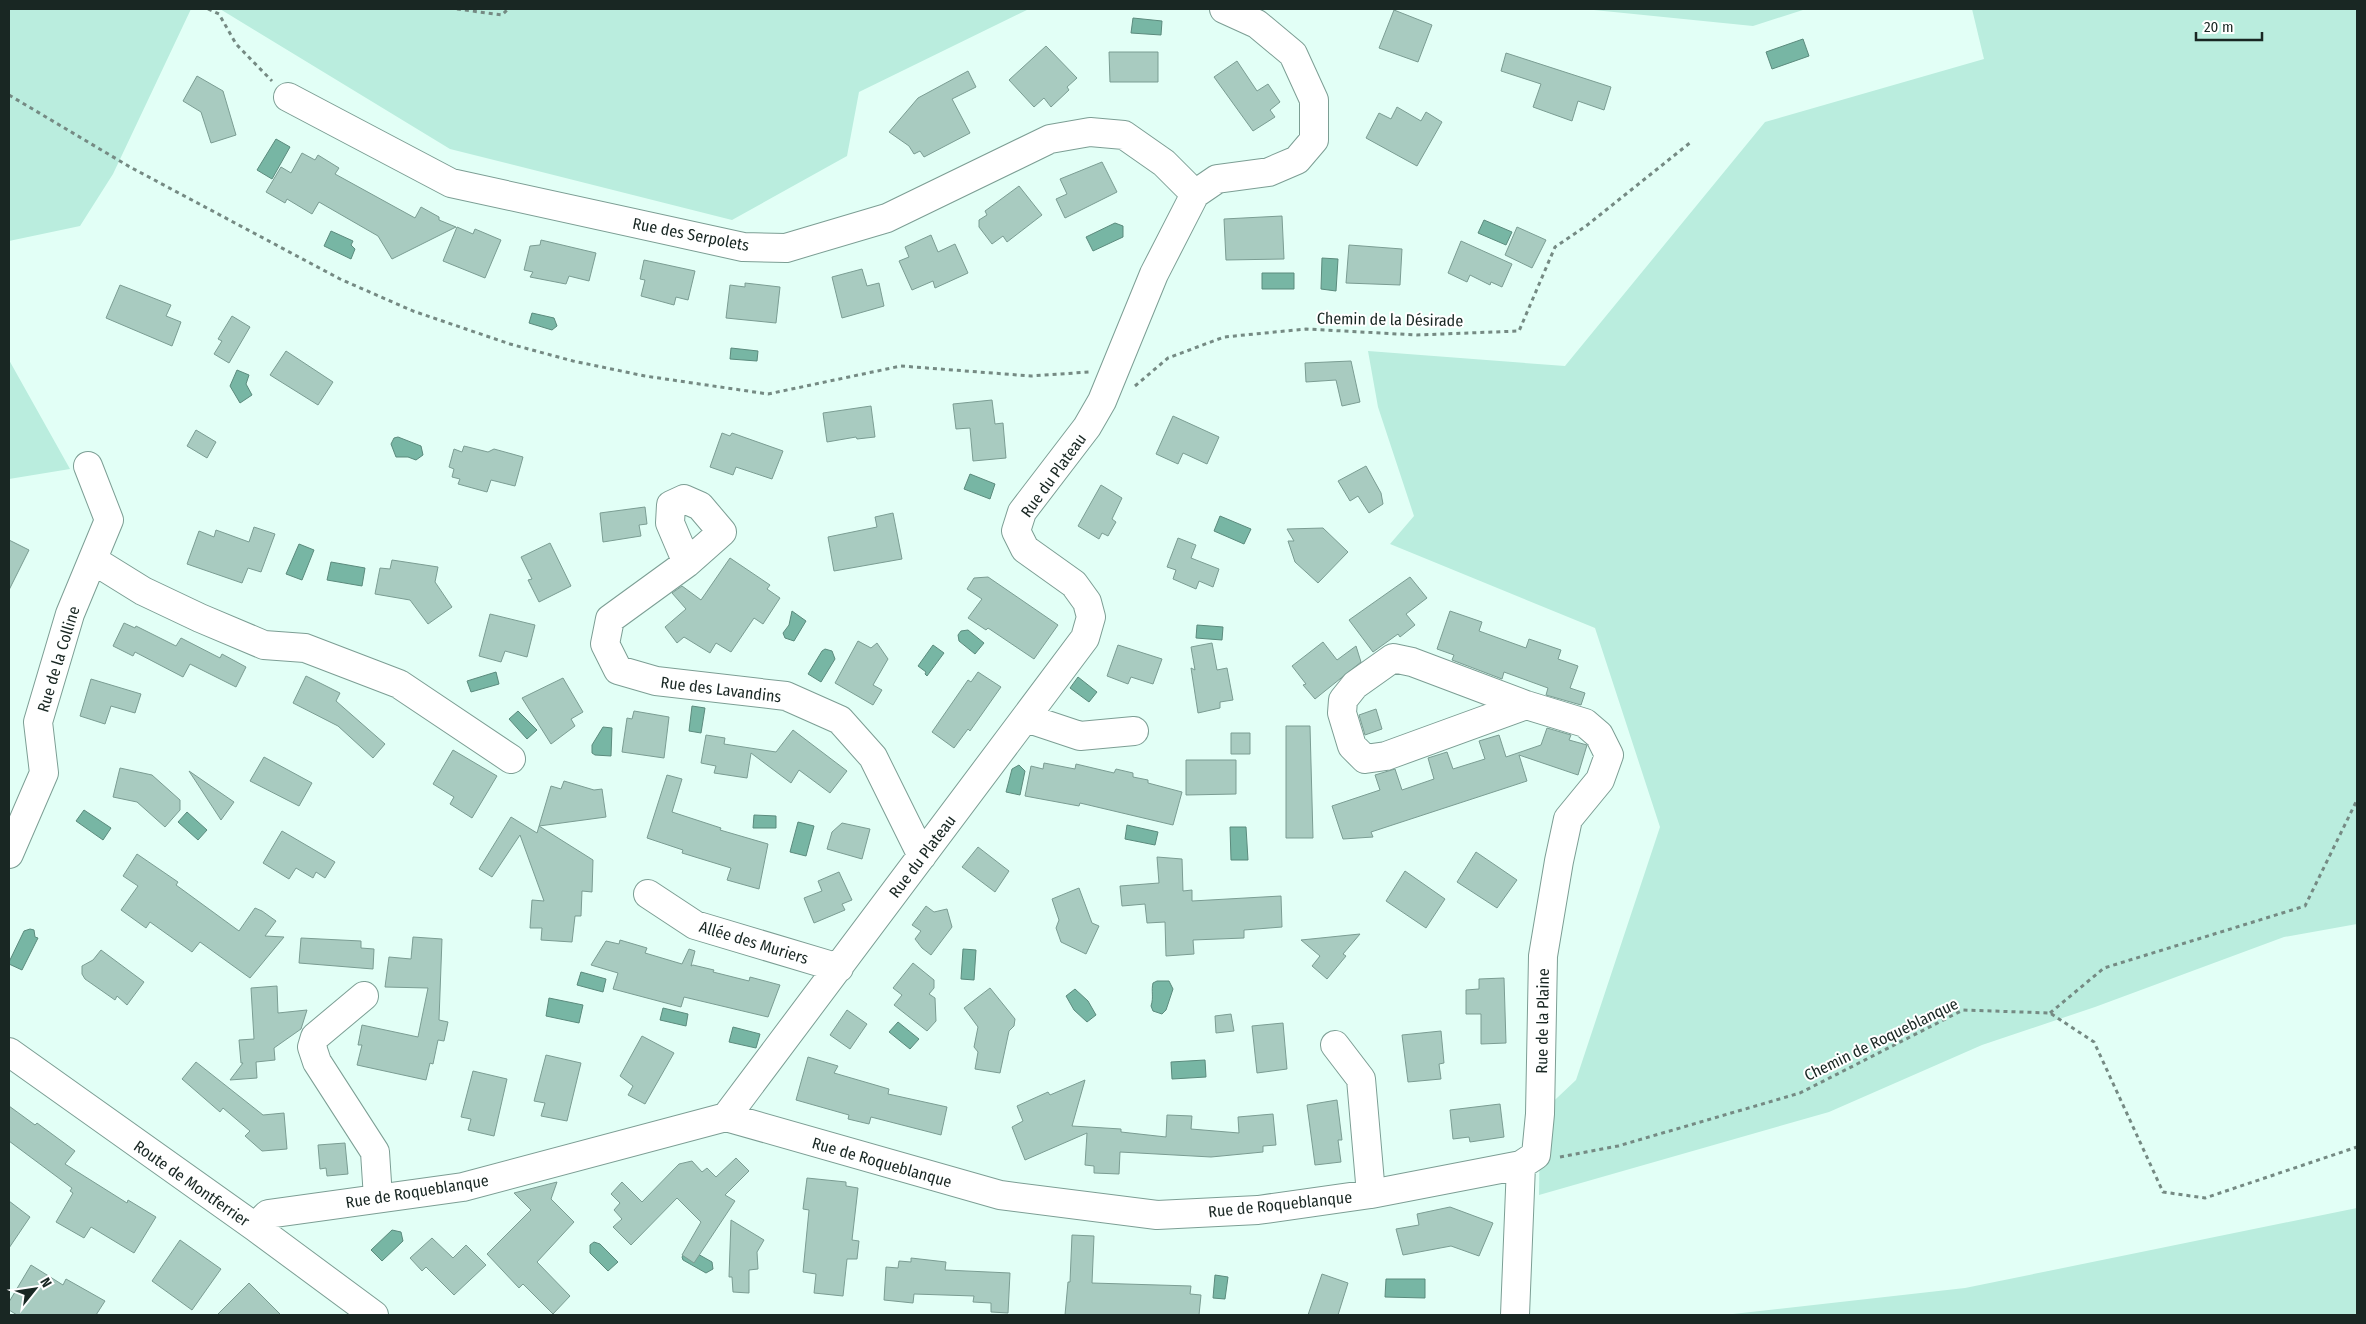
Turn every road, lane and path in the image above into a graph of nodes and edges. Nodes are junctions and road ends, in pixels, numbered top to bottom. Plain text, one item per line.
1 (208, 9) edge
2 (457, 9) edge
3 (508, 9) edge
4 (1224, 9) edge
5 (9, 95) edge
6 (288, 97) joint
7 (1691, 142) dead end
8 (1195, 194) junction
9 (1123, 380) junction
10 (88, 466) dead end
11 (92, 560) junction
12 (687, 563) dead end
13 (1526, 706) junction
14 (1026, 718) junction
15 (1134, 731) dead end
16 (512, 759) dead end
17 (2357, 800) edge
18 (9, 854) edge
19 (922, 856) junction
20 (648, 894) dead end
21 (839, 968) junction
22 (364, 996) dead end
23 (2050, 1013) junction
24 (1335, 1045) dead end
25 (9, 1052) edge
26 (726, 1117) junction
27 (2357, 1147) edge
28 (1521, 1165) junction
29 (1371, 1194) junction
30 (378, 1198) junction
31 (255, 1228) junction
32 (374, 1315) edge
33 (1515, 1315) edge

1 - 6 path
2 - 3 path
4 - 8 street, Rue du Plateau
5 - 9 path
6 - 8 street, Rue des Serpolets
7 - 9 path, Chemin de la Désirade
8 - 9 street, Rue du Plateau
9 - 14 street, Rue du Plateau
10 - 11 street, Rue de la Colline
11 - 16 street
11 - 18 street, Rue de la Colline
12 - 19 street, Rue des Lavandins
13 - 13 street
13 - 28 street, Rue de la Plaine
14 - 15 street
14 - 19 street, Rue du Plateau
17 - 23 path
19 - 21 street, Rue du Plateau
20 - 21 street, Allée des Muriers
21 - 26 street, Rue du Plateau
22 - 30 street
23 - 27 path
23 - 28 path, Chemin de Roqueblanque
24 - 29 street
25 - 31 street, Route de Montferrier
26 - 29 street, Rue de Roqueblanque
26 - 30 street, Rue de Roqueblanque
28 - 29 street, Rue de Roqueblanque
28 - 33 street
30 - 31 street, Rue de Roqueblanque
31 - 32 street, Route de Montferrier

